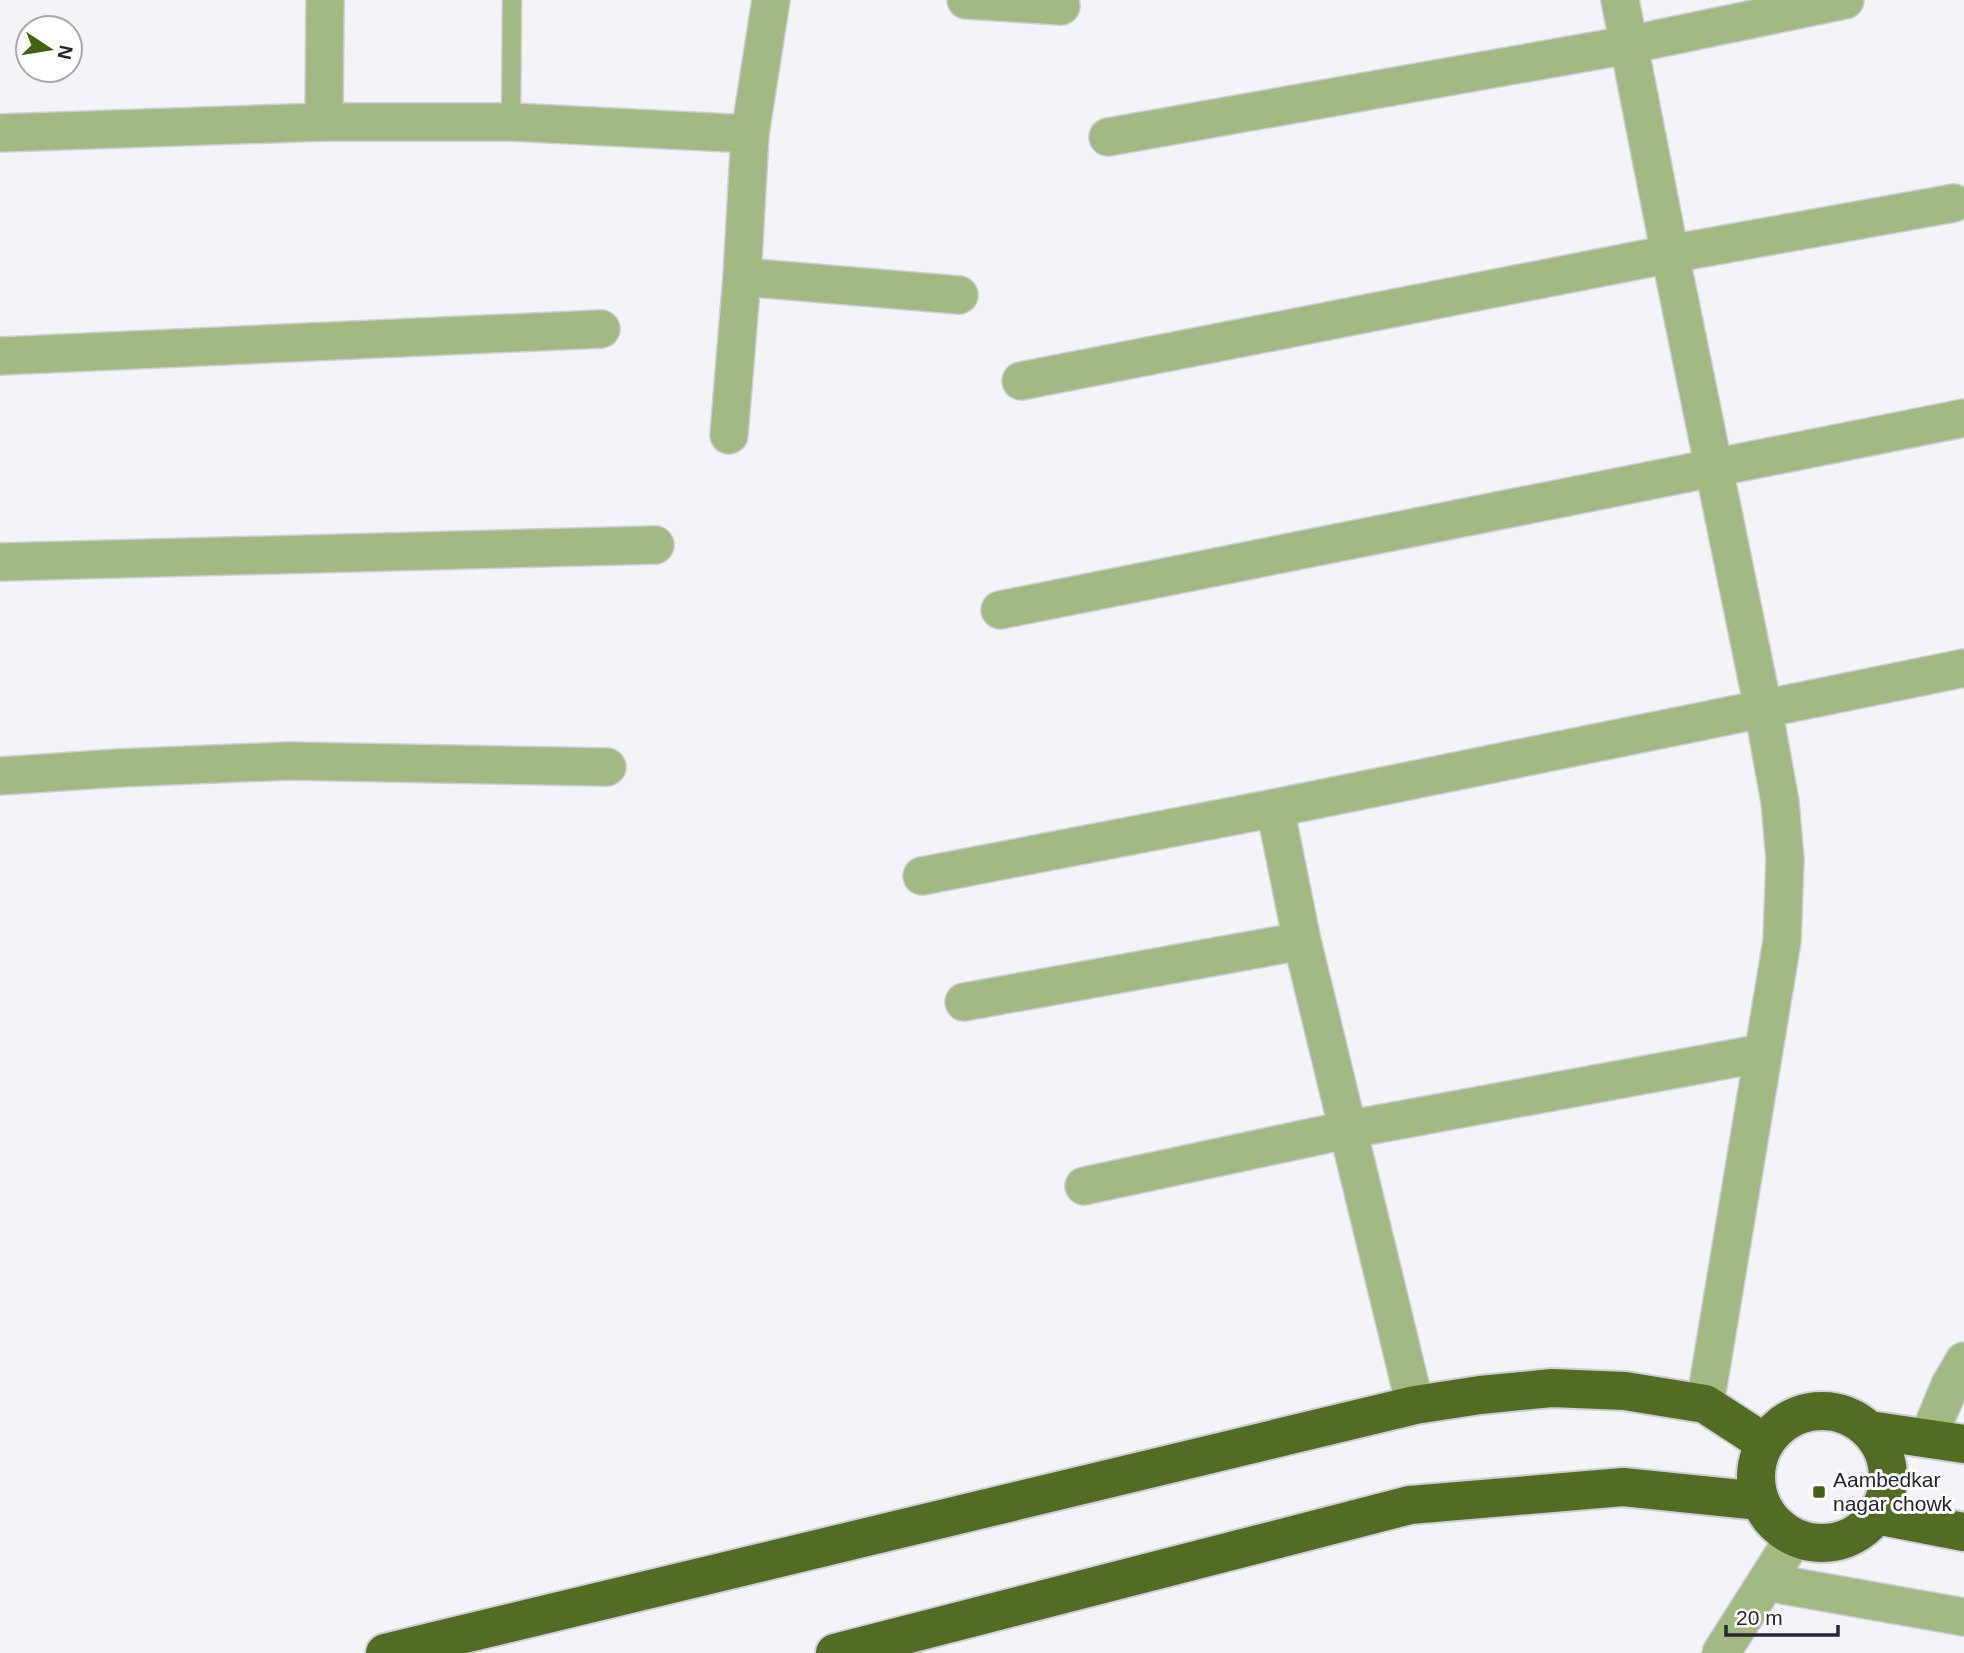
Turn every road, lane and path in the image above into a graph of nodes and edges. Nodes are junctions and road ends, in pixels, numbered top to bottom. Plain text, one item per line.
1 (325, 0) edge
2 (512, 0) edge
3 (771, 0) edge
4 (966, 0) edge
5 (1620, 0) edge
6 (1845, 0) edge
7 (1061, 6) dead end
8 (1628, 44) junction
9 (324, 122) junction
10 (511, 122) junction
11 (0, 133) edge
12 (750, 134) junction
13 (1108, 137) dead end
14 (1954, 203) dead end
15 (1670, 254) junction
16 (742, 277) junction
17 (958, 295) dead end
18 (601, 329) dead end
19 (0, 356) edge
20 (1021, 381) dead end
21 (1964, 418) edge
22 (729, 435) dead end
23 (1714, 470) junction
24 (654, 545) dead end
25 (0, 562) edge
26 (1000, 610) dead end
27 (1964, 667) edge
28 (1763, 708) junction
29 (607, 767) dead end
30 (0, 776) edge
31 (1275, 808) junction
32 (922, 876) dead end
33 (1302, 942) junction
34 (964, 1002) dead end
35 (1763, 1053) junction
36 (1346, 1130) junction
37 (1084, 1186) dead end
38 (1964, 1361) edge
39 (1705, 1404) junction
40 (1415, 1405) junction
41 (1869, 1430) junction
42 (1946, 1441) edge
43 (1765, 1443) junction
44 (1760, 1501) junction
45 (1876, 1516) junction
46 (1964, 1532) edge
47 (1794, 1538) junction
48 (1766, 1582) junction
49 (1964, 1617) edge
50 (385, 1653) edge
51 (835, 1653) edge
52 (1721, 1653) edge

1 - 9 street
2 - 10 lane
3 - 12 street
4 - 7 street
5 - 8 street
6 - 8 street
8 - 13 street
8 - 15 street
9 - 10 street
9 - 11 street
10 - 12 street
12 - 16 street
14 - 15 street
15 - 20 street
15 - 23 street
16 - 17 street
16 - 22 street
18 - 19 street
21 - 23 street
23 - 26 street
23 - 28 street
24 - 25 street
27 - 28 street
28 - 31 street
28 - 35 street
29 - 30 street
31 - 32 street
31 - 33 street
33 - 34 street
33 - 36 street
35 - 36 street
35 - 39 street
36 - 37 street
36 - 40 street
38 - 42 street
39 - 40 highway
39 - 43 highway
40 - 50 highway
41 - 42 highway
41 - 43 highway
41 - 45 highway
43 - 44 highway
44 - 47 highway
44 - 51 highway
45 - 46 highway
45 - 47 highway
47 - 48 street
48 - 49 street
48 - 52 street

